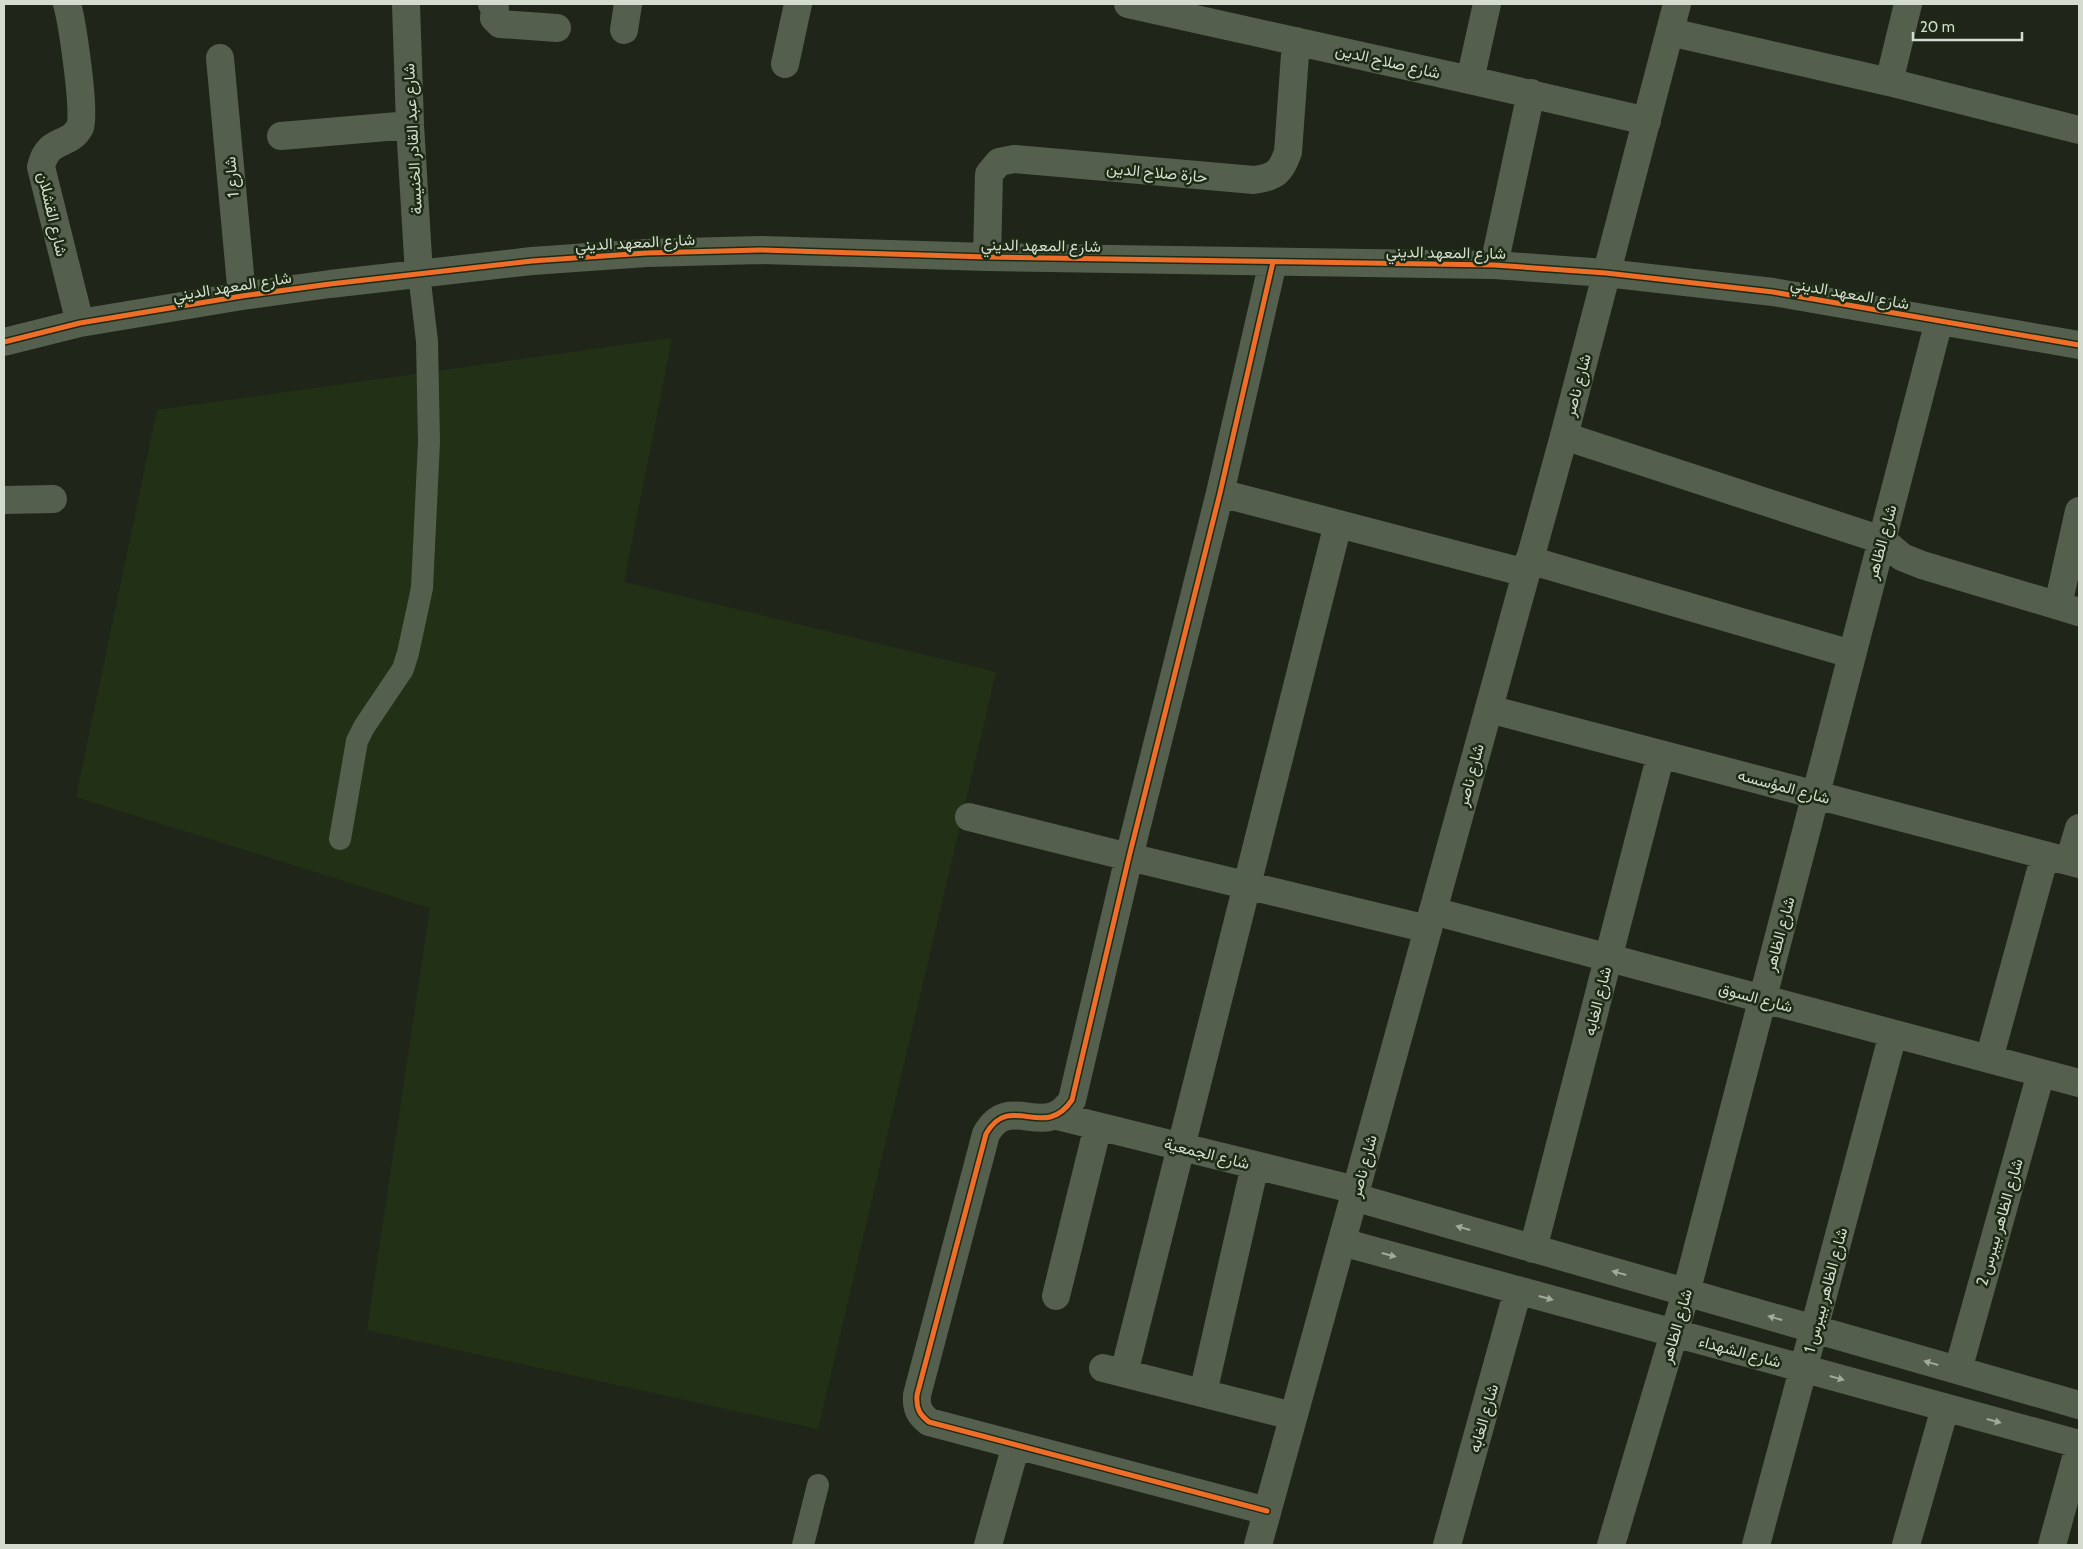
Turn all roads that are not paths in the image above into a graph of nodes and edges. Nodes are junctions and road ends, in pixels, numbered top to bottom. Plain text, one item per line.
1 (67, 4) edge
2 (406, 4) edge
3 (492, 4) edge
4 (798, 4) edge
5 (1128, 4) edge
6 (1487, 4) edge
7 (1677, 4) edge
8 (1908, 4) edge
9 (557, 28) dead end
10 (1670, 32) junction
11 (1296, 41) junction
12 (220, 58) dead end
13 (784, 64) dead end
14 (1470, 80) junction
15 (1889, 82) junction
16 (1531, 94) junction
17 (1647, 121) junction
18 (410, 125) junction
19 (2079, 130) edge
20 (281, 136) dead end
21 (988, 257) junction
22 (1273, 262) junction
23 (1494, 265) junction
24 (1606, 273) junction
25 (419, 274) junction
26 (242, 296) junction
27 (1939, 322) junction
28 (80, 323) junction
29 (4, 342) edge
30 (2079, 343) edge
31 (1564, 436) junction
32 (1220, 493) junction
33 (53, 499) dead end
34 (4, 500) edge
35 (2079, 511) edge
36 (1338, 524) junction
37 (1882, 540) junction
38 (1528, 567) junction
39 (2069, 608) edge
40 (1851, 654) junction
41 (1489, 709) junction
42 (1661, 754) junction
43 (1815, 794) junction
44 (969, 817) dead end
45 (2079, 828) edge
46 (340, 838) dead end
47 (1128, 857) junction
48 (2065, 860) edge
49 (1247, 884) junction
50 (1431, 920) junction
51 (1608, 958) junction
52 (1762, 999) junction
53 (1893, 1034) junction
54 (1989, 1059) junction
55 (2041, 1073) junction
56 (2079, 1083) edge
57 (1057, 1116) junction
58 (1098, 1126) junction
59 (1181, 1146) junction
60 (1255, 1164) junction
61 (1355, 1194) junction
62 (1342, 1242) junction
63 (1533, 1249) junction
64 (1518, 1290) junction
65 (1686, 1293) junction
66 (1056, 1296) dead end
67 (1814, 1329) junction
68 (1674, 1333) junction
69 (1804, 1368) junction
70 (1958, 1370) junction
71 (1203, 1392) junction
72 (2079, 1405) edge
73 (1944, 1408) junction
74 (1294, 1416) junction
75 (1016, 1444) junction
76 (2079, 1446) edge
77 (818, 1485) dead end
78 (1267, 1511) junction
79 (803, 1545) edge
80 (988, 1545) edge
81 (1258, 1545) edge
82 (1447, 1545) edge
83 (1611, 1545) edge
84 (1756, 1545) edge
85 (1906, 1545) edge
86 (2052, 1545) edge

1 - 28 street, شارع القشلان
2 - 18 street, شارع عبد القادر الخنيسة
3 - 9 street
4 - 13 street
5 - 11 street, شارع صلاح الدين
6 - 14 street
7 - 10 street, شارع ناصر
8 - 15 street
10 - 15 street
10 - 17 street, شارع ناصر
11 - 14 street, شارع صلاح الدين
11 - 21 street, حارة صلاح الدين
12 - 26 street, شارع 1
14 - 16 street, شارع صلاح الدين
15 - 19 street
16 - 17 street, شارع صلاح الدين
16 - 23 street
17 - 24 street, شارع ناصر
18 - 20 street
18 - 25 street, شارع عبد القادر الخنيسة
21 - 22 street, شارع المعهد الديني
21 - 25 street, شارع المعهد الديني
22 - 23 street, شارع المعهد الديني
22 - 32 street
23 - 24 street, شارع المعهد الديني
24 - 27 street, شارع المعهد الديني
24 - 31 street, شارع ناصر
25 - 26 street, شارع المعهد الديني
25 - 46 lane
26 - 28 street, شارع المعهد الديني
27 - 30 street, شارع المعهد الديني
27 - 37 street, شارع الظاهر
28 - 29 street, شارع المعهد الديني
31 - 37 street
31 - 38 street, شارع ناصر
32 - 36 street
32 - 47 street
33 - 34 street
35 - 39 street
36 - 38 street
36 - 49 street
37 - 39 street
37 - 40 street, شارع الظاهر
38 - 40 street
38 - 41 street, شارع ناصر
40 - 43 street, شارع الظاهر
41 - 42 street, شارع المؤسسه
41 - 50 street, شارع ناصر
42 - 43 street, شارع المؤسسه
42 - 51 street, شارع الغابه
43 - 48 street, شارع المؤسسه
43 - 52 street, شارع الظاهر
44 - 47 street, شارع السوق
45 - 48 street
47 - 49 street, شارع السوق
47 - 57 street
48 - 54 street
49 - 50 street, شارع السوق
49 - 59 street
50 - 51 street, شارع السوق
50 - 61 street, شارع ناصر
51 - 52 street, شارع السوق
51 - 63 street, شارع الغابه
52 - 53 street, شارع السوق
52 - 65 street, شارع الظاهر
53 - 54 street, شارع السوق
53 - 67 street, شارع الظاهر بيبرس 1
54 - 55 street, شارع السوق
55 - 56 street, شارع السوق
55 - 70 street, شارع الظاهر بيبرس 2
57 - 58 street, شارع الجمعية
57 - 75 street, شارع الجمعية
58 - 59 street, شارع الجمعية
58 - 66 street
59 - 60 street, شارع الجمعية
59 - 71 street
60 - 61 street, شارع الجمعية
60 - 71 street
61 - 62 street, شارع ناصر
63 -> 61 street
62 -> 64 street, شارع الشهداء
62 - 74 street, شارع ناصر
65 -> 63 street
64 -> 68 street, شارع الشهداء
64 - 82 street, شارع الغابه
67 -> 65 street
65 - 68 street, شارع الظاهر
67 - 69 street, شارع الظاهر بيبرس 1
70 -> 67 street
68 - 69 street, شارع الشهداء
68 - 83 street, شارع الظاهر
69 -> 73 street, شارع الشهداء
69 - 84 street, شارع الظاهر بيبرس 1
70 - 72 street
71 - 74 street
73 -> 76 street, شارع الشهداء
73 - 85 street
74 - 78 street, شارع ناصر
75 - 78 street, شارع الجمعية
75 - 80 street
76 - 86 street
77 - 79 lane
78 - 81 street, شارع ناصر

